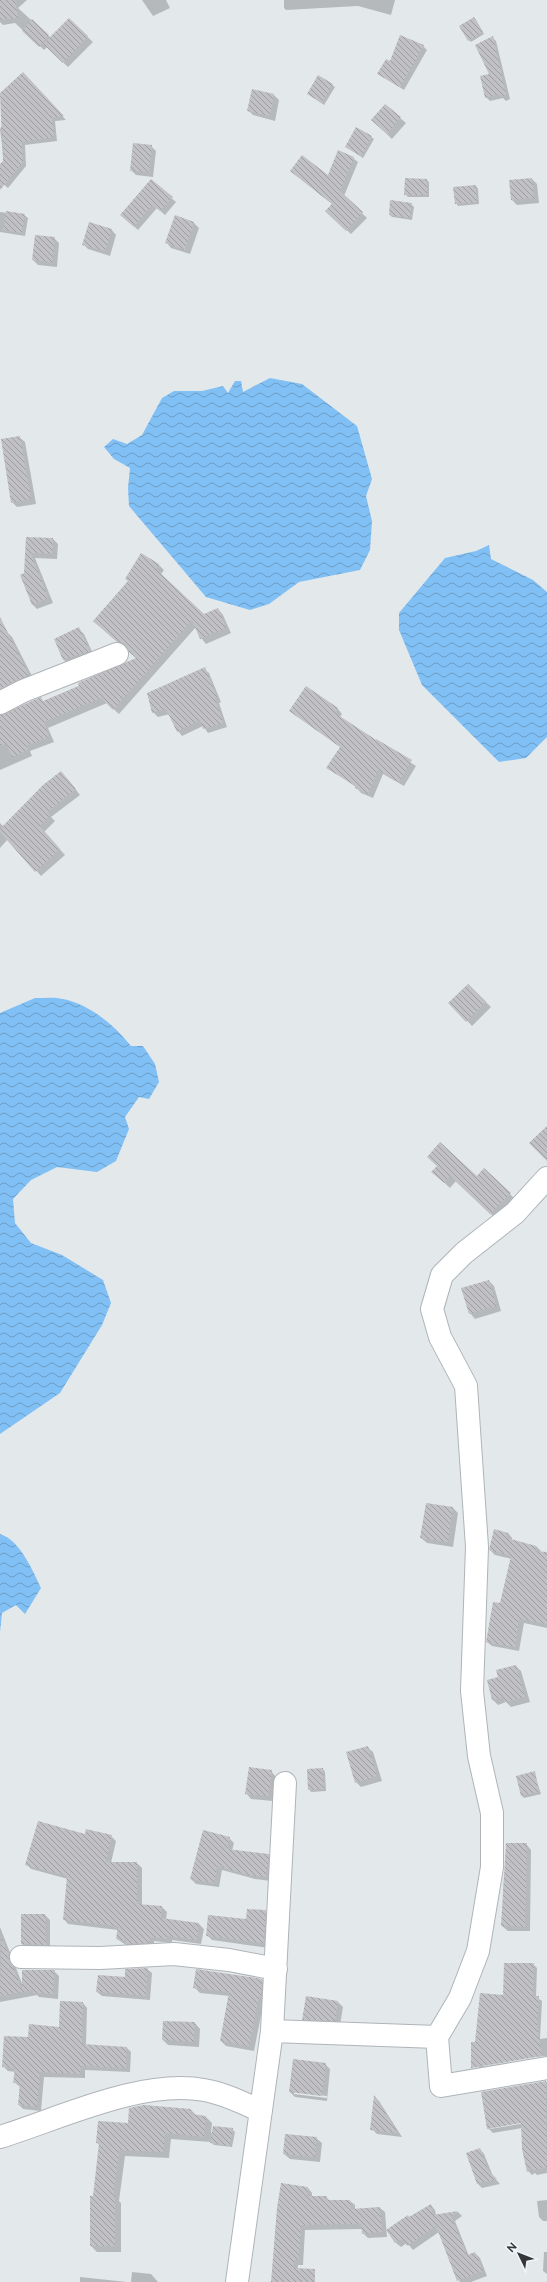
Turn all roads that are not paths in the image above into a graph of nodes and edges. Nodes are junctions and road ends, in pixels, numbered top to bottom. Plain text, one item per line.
1 (117, 654) dead end
2 (0, 703) edge
3 (547, 1178) edge
4 (286, 1782) dead end
5 (21, 1957) dead end
6 (276, 1969) junction
7 (272, 2031) junction
8 (437, 2037) junction
9 (547, 2068) edge
10 (261, 2110) junction
11 (0, 2137) edge
12 (237, 2282) edge

1 - 2 street
3 - 8 street
4 - 6 street
5 - 6 street
6 - 7 street
7 - 8 street
7 - 10 street
8 - 9 street
10 - 11 street
10 - 12 street

